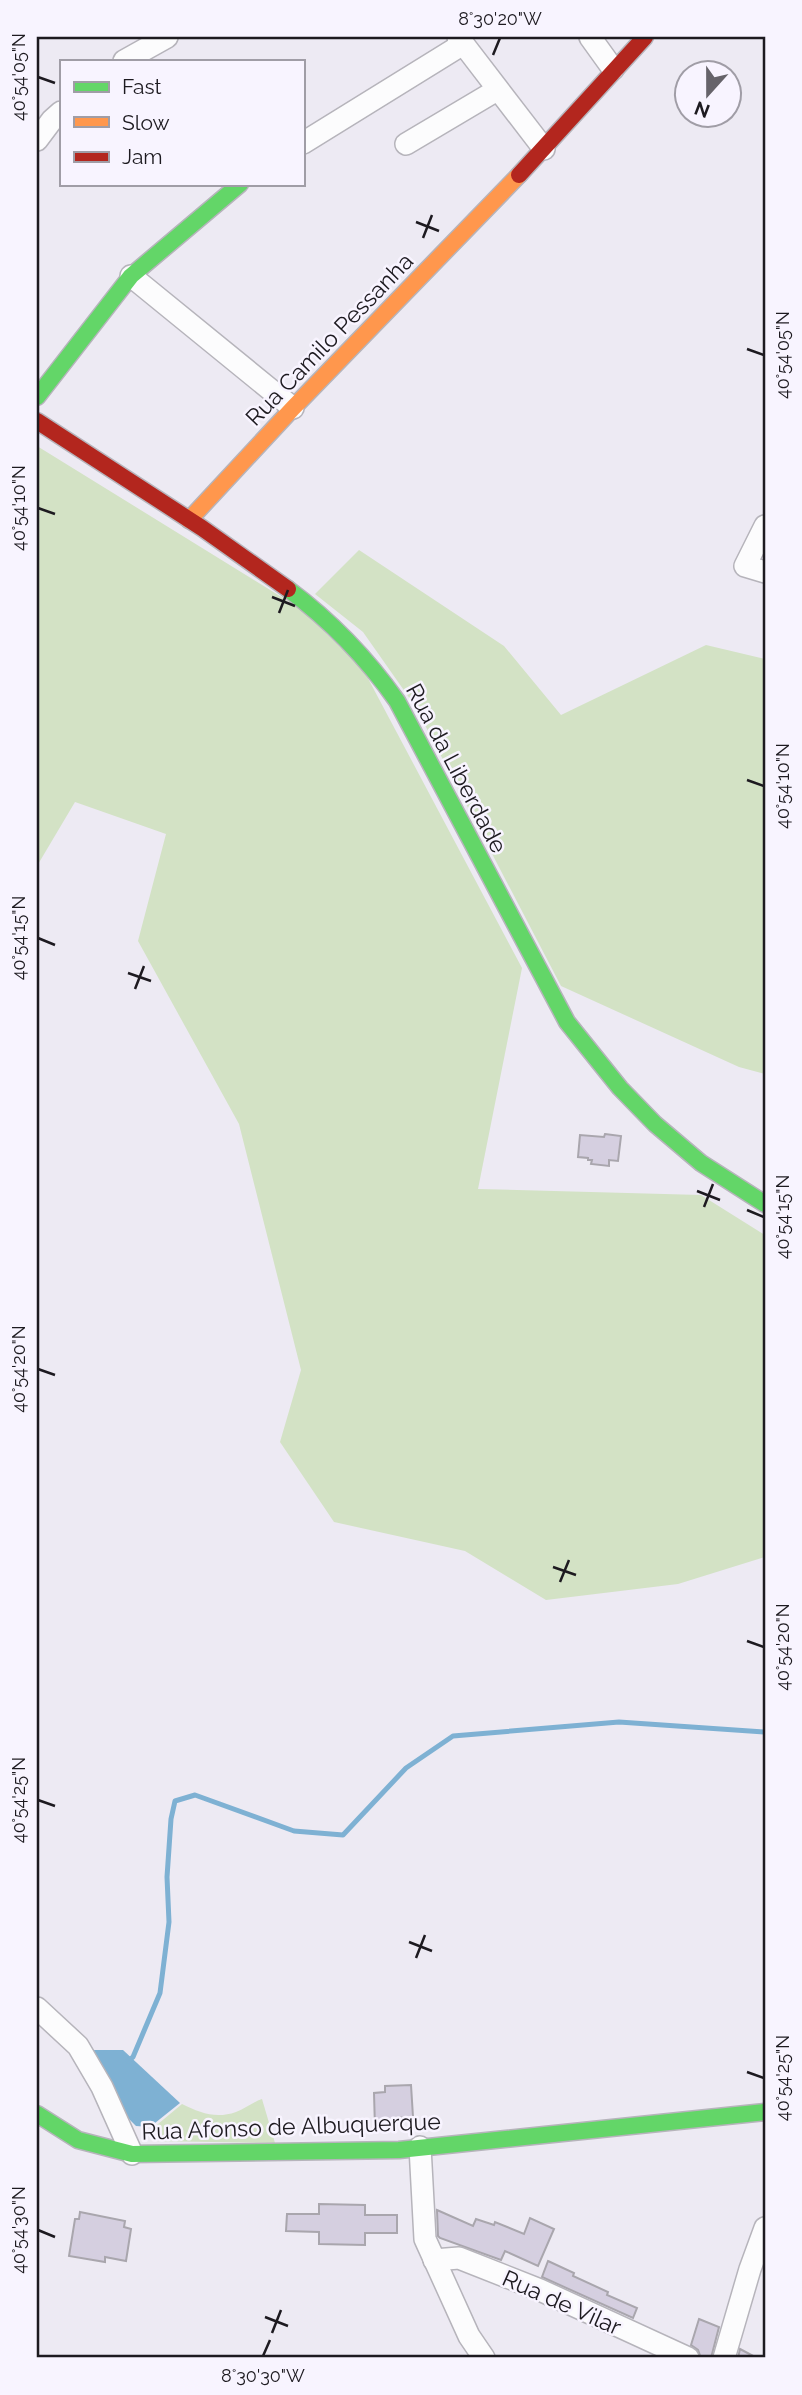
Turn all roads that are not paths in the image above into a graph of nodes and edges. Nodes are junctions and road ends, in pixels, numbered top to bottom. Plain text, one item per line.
1 (167, 37) edge
2 (590, 37) edge
3 (645, 37) edge
4 (460, 40) edge
5 (126, 60) edge
6 (614, 69) junction
7 (497, 90) junction
8 (50, 113) edge
9 (37, 140) edge
10 (304, 143) edge
11 (406, 144) dead end
12 (544, 149) junction
13 (238, 186) edge
14 (131, 276) junction
15 (37, 397) edge
16 (293, 408) junction
17 (37, 421) edge
18 (189, 520) junction
19 (765, 526) edge
20 (765, 572) edge
21 (765, 1204) edge
22 (37, 2008) edge
23 (765, 2112) edge
24 (37, 2114) edge
25 (420, 2147) junction
26 (132, 2154) junction
27 (765, 2228) edge
28 (434, 2260) junction
29 (484, 2358) edge
30 (688, 2358) edge
31 (724, 2358) edge

1 - 5 street
2 - 6 street
3 - 6 street, Rua Camilo Pessanha
4 - 7 street
4 - 10 street
6 - 12 street, Rua Camilo Pessanha
7 - 11 street
7 - 12 street
8 - 9 street
12 - 16 street, Rua Camilo Pessanha
13 - 14 street
14 - 15 street
14 - 16 street
16 - 18 street, Rua Camilo Pessanha
17 - 18 street, Rua da Liberdade
18 - 21 street, Rua da Liberdade
19 - 20 street
22 - 26 street
23 - 25 street, Rua Afonso de Albuquerque
24 - 26 street, Rua Afonso de Albuquerque
25 - 26 street, Rua Afonso de Albuquerque
25 - 28 street
27 - 31 street
28 - 29 street
28 - 30 street, Rua de Vilar

